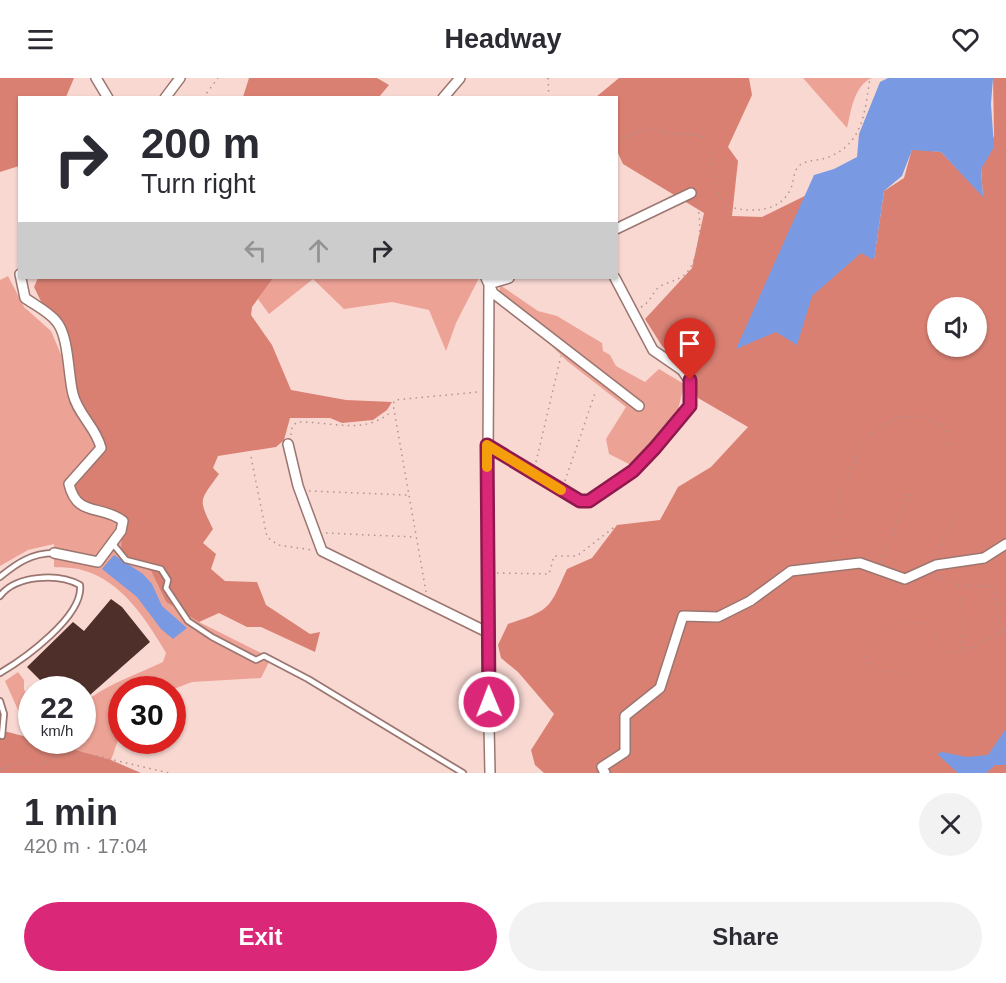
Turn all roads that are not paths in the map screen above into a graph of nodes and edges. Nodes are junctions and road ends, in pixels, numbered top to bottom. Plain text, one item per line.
1 (96, 78) edge
2 (180, 78) edge
3 (460, 78) edge
4 (107, 96) edge
5 (166, 96) edge
6 (445, 96) edge
7 (691, 194) road end
8 (618, 228) edge
9 (21, 279) edge
10 (616, 279) edge
11 (487, 281) edge
12 (639, 406) dead end
13 (288, 444) road end
14 (487, 445) junction
15 (113, 544) junction
16 (1006, 544) edge
17 (54, 553) joint
18 (0, 577) edge
19 (0, 596) edge
20 (487, 632) junction
21 (0, 673) edge
22 (0, 702) edge
23 (2, 736) dead end
24 (463, 773) edge
25 (490, 773) edge
26 (605, 773) edge

1 - 4 street
2 - 5 street
3 - 6 street
7 - 8 street
9 - 15 street
10 - 14 street
11 - 12 street
11 - 14 street
13 - 20 street
14 - 20 street
15 - 17 street
15 - 24 lane
16 - 26 street
17 - 18 lane
19 - 21 lane
20 - 25 street
22 - 23 lane

